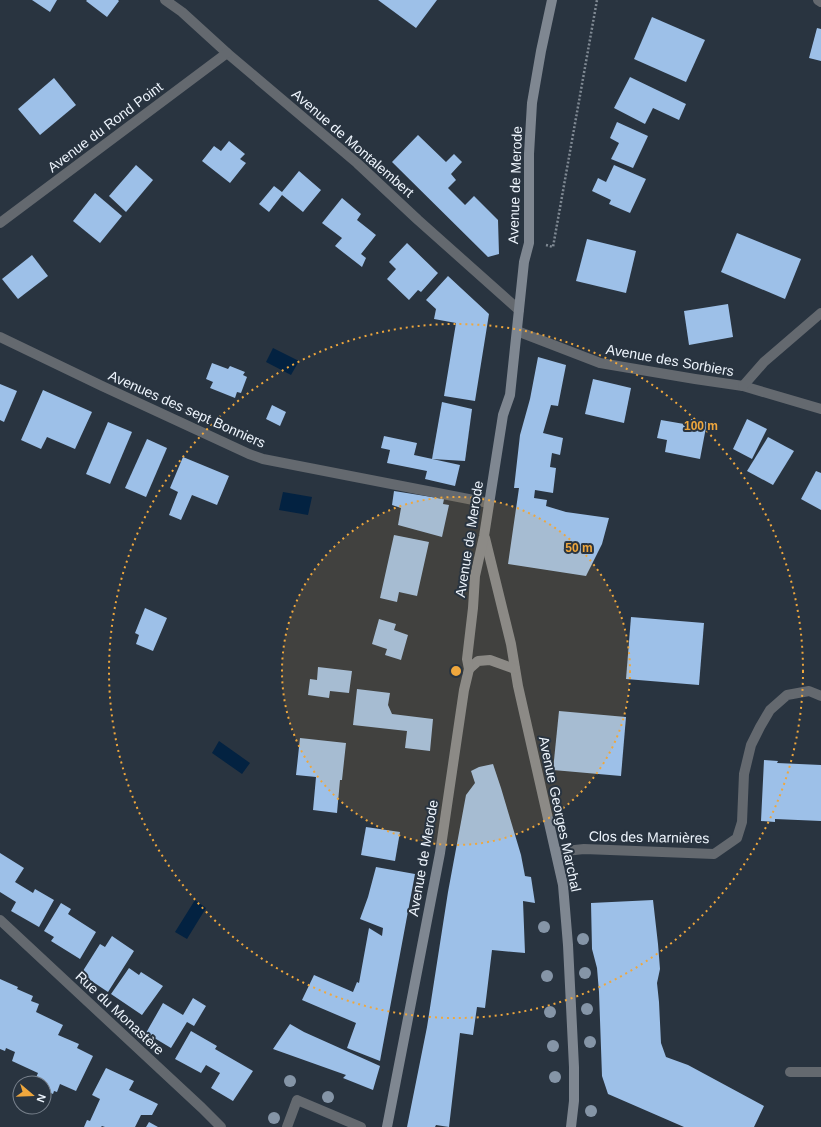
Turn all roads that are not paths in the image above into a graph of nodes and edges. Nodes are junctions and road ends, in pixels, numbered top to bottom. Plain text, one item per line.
1 (165, 0) edge
2 (552, 0) edge
3 (818, 0) edge
4 (821, 2) edge
5 (227, 53) junction
6 (0, 223) edge
7 (519, 310) junction
8 (821, 313) edge
9 (517, 331) junction
10 (0, 337) edge
11 (743, 386) junction
12 (821, 409) edge
13 (489, 503) junction
14 (484, 536) junction
15 (469, 668) junction
16 (515, 669) junction
17 (821, 696) edge
18 (556, 852) junction
19 (0, 920) edge
20 (790, 1072) dead end
21 (821, 1072) edge
22 (220, 1127) edge
23 (287, 1127) edge
24 (361, 1127) edge
25 (387, 1127) edge
26 (571, 1127) edge

1 - 5 street, Avenue de Montalembert
2 - 7 street, Avenue de Merode
3 - 4 street
5 - 6 street, Avenue du Rond Point
5 - 7 street, Avenue de Montalembert
7 - 9 street, Avenue de Merode
8 - 11 street
9 - 11 street, Avenue des Sorbiers
9 - 13 street, Avenue de Merode
10 - 13 street, Avenues des sept Bonniers
11 - 12 street, Avenue des Sorbiers
13 - 14 street, Avenue de Merode
14 - 15 street, Avenue de Merode
14 - 16 street, Avenue Georges Marchal
15 - 16 street
15 - 25 street, Avenue de Merode
16 - 18 street, Avenue Georges Marchal
17 - 18 street, Clos des Marnières
18 - 26 street, Avenue Georges Marchal
19 - 22 street, Rue du Monastère
20 - 21 street
23 - 24 street

